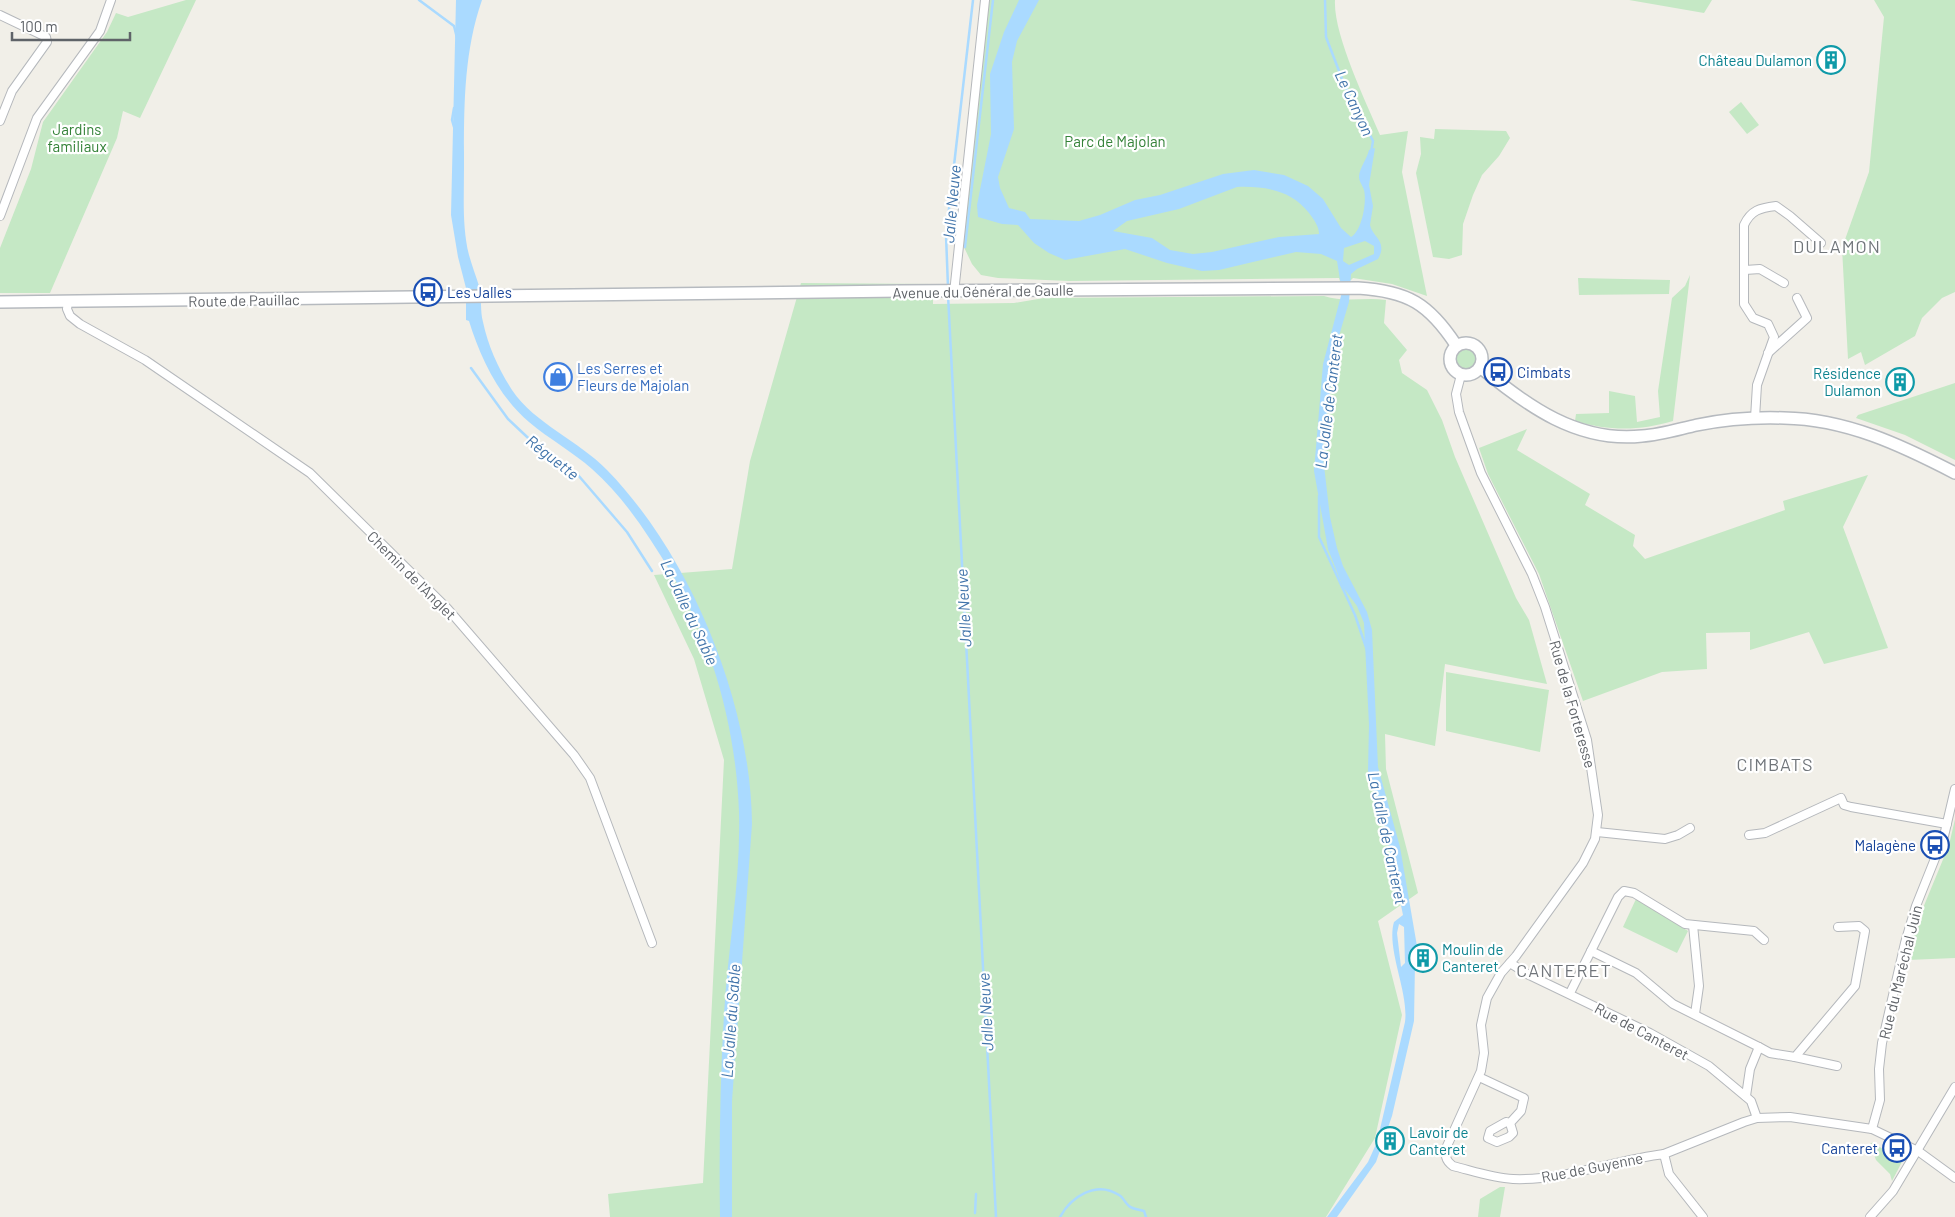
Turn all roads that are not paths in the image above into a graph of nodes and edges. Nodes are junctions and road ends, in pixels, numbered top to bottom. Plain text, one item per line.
1 (111, 0) edge
2 (986, 0) edge
3 (0, 15) edge
4 (0, 121) edge
5 (0, 216) edge
6 (1820, 243) dead end
7 (1745, 270) junction
8 (1784, 283) dead end
9 (954, 293) junction
10 (488, 297) joint
11 (1796, 298) dead end
12 (68, 301) junction
13 (0, 302) edge
14 (1456, 345) junction
15 (1767, 354) junction
16 (1480, 368) junction
17 (1462, 375) junction
18 (1755, 418) junction
19 (1955, 473) edge
20 (1955, 789) edge
21 (1947, 824) junction
22 (1690, 828) dead end
23 (1597, 832) junction
24 (1749, 835) dead end
25 (1693, 925) junction
26 (1838, 927) dead end
27 (1764, 940) dead end
28 (652, 943) dead end
29 (1592, 951) junction
30 (1510, 962) junction
31 (1570, 993) junction
32 (1695, 1014) junction
33 (1759, 1047) junction
34 (1795, 1057) junction
35 (1837, 1066) dead end
36 (1479, 1077) junction
37 (1955, 1087) edge
38 (1746, 1096) junction
39 (1757, 1118) junction
40 (1510, 1124) dead end
41 (1872, 1129) junction
42 (1918, 1151) junction
43 (1664, 1154) junction
44 (1448, 1162) joint
45 (1955, 1178) edge
46 (1703, 1217) edge
47 (1870, 1217) edge

1 - 5 street
2 - 9 street
3 - 4 street
6 - 7 street
7 - 8 street
7 - 15 street
9 - 10 main road, Avenue du Général de Gaulle
9 - 14 main road, Avenue du Général de Gaulle
10 - 12 main road, Route de Pauillac
11 - 15 street
12 - 13 main road, Route de Pauillac
12 - 28 street, Chemin de l'Anglet
14 - 16 main road
14 - 17 main road
15 - 18 street
16 - 17 main road
16 - 18 main road
17 - 23 street, Rue de la Forteresse
18 - 19 main road
20 - 21 street, Rue du Maréchal Juin
21 - 24 street
21 - 41 street, Rue du Maréchal Juin
22 - 23 street
23 - 30 street, Rue de la Forteresse
25 - 27 street
25 - 29 street
25 - 32 street
26 - 34 street
29 - 31 street
29 - 32 street
30 - 31 street, Rue de Canteret
30 - 36 street, Rue de la Forteresse
31 - 38 street, Rue de Canteret
32 - 33 street
33 - 34 street
33 - 38 street
34 - 35 street
36 - 40 street
36 - 44 street, Rue de la Forteresse
37 - 42 street
38 - 39 street, Rue de Canteret
39 - 41 street
39 - 43 street
41 - 42 street
42 - 45 street
42 - 47 street
43 - 44 street, Rue de Guyenne
43 - 46 street, Rue de Guyenne

